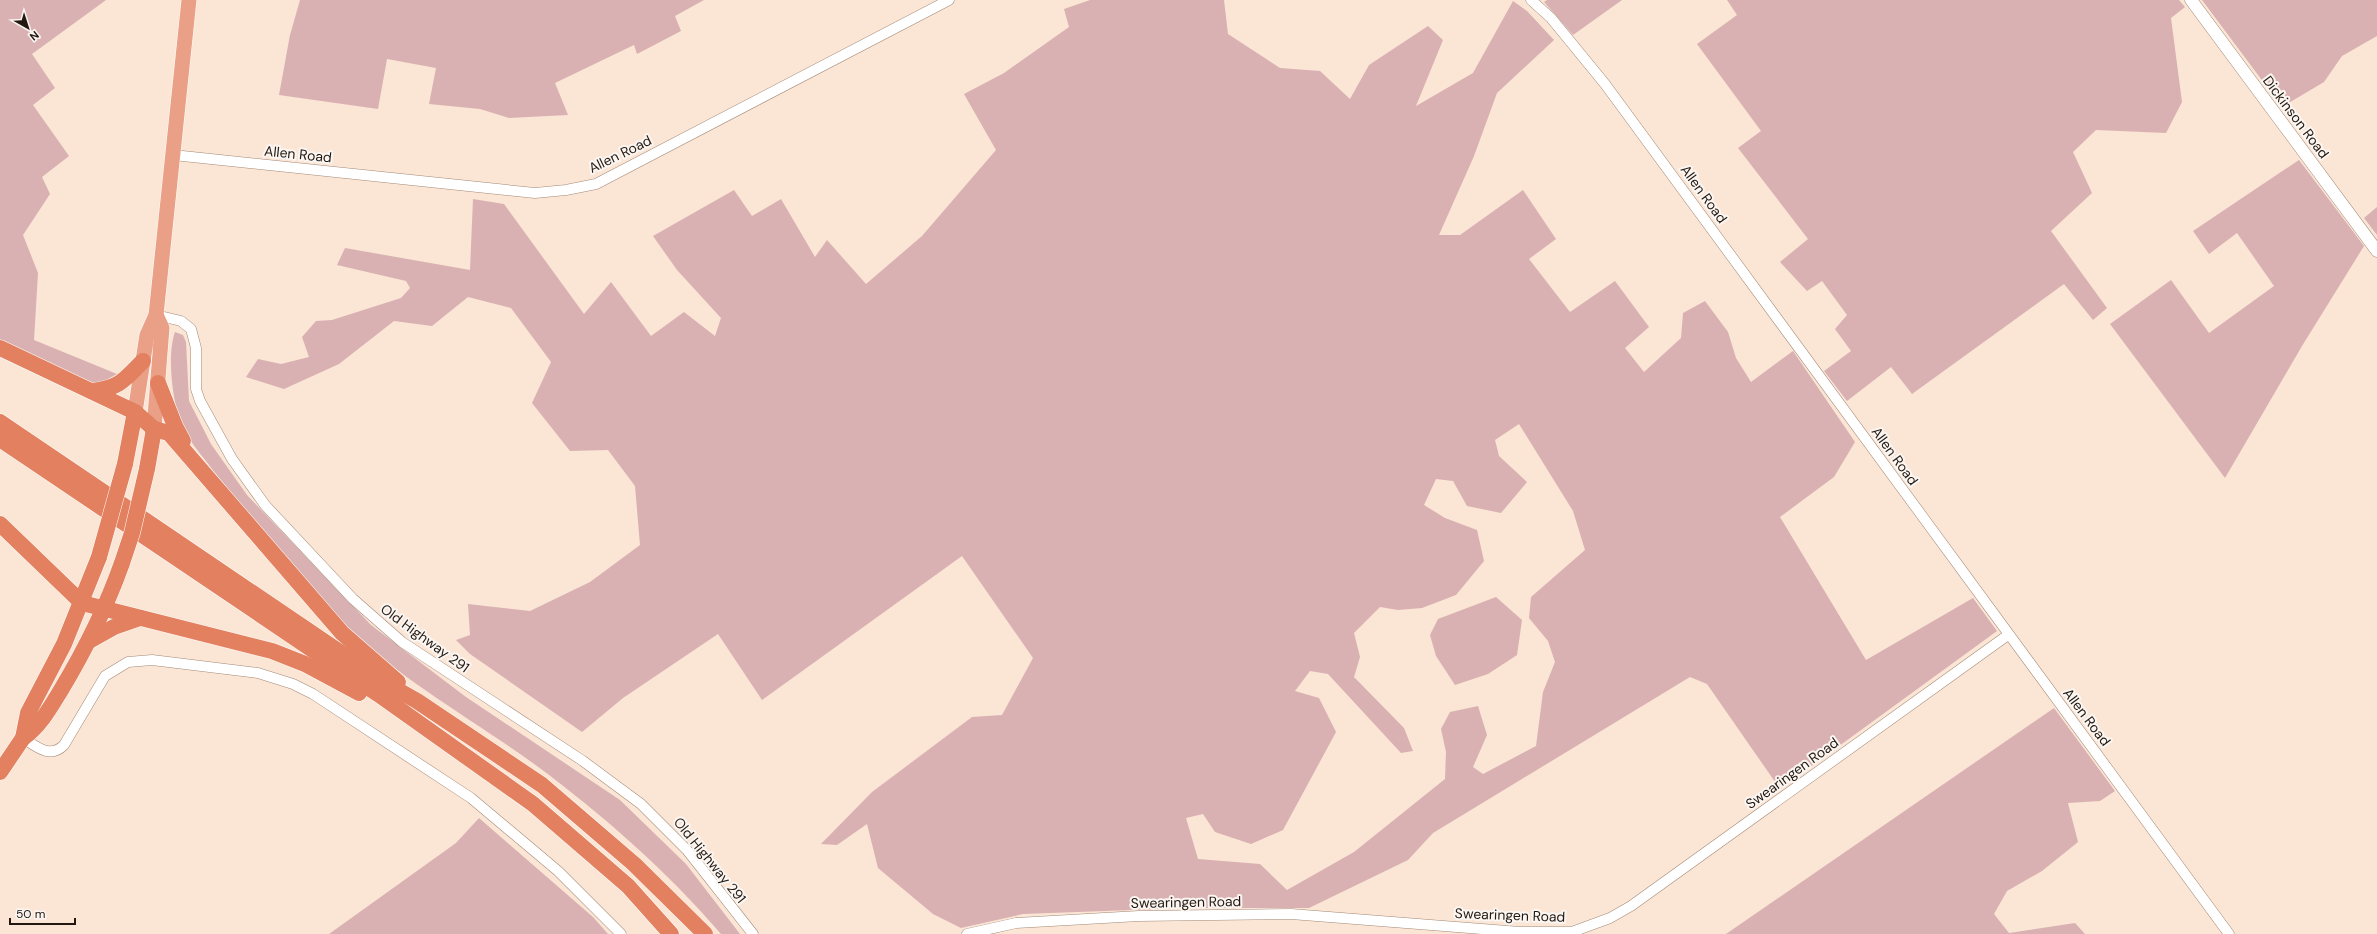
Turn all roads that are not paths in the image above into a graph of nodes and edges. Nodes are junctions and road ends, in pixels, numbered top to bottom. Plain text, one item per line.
1 (189, 0) edge
2 (949, 0) edge
3 (1531, 0) edge
4 (2191, 0) edge
5 (173, 155) junction
6 (2377, 251) edge
7 (156, 315) junction
8 (0, 348) edge
9 (143, 361) junction
10 (158, 383) junction
11 (92, 391) junction
12 (135, 412) junction
13 (0, 422) edge
14 (154, 429) junction
15 (0, 439) edge
16 (194, 460) junction
17 (0, 524) edge
18 (60, 583) junction
19 (82, 602) junction
20 (104, 609) junction
21 (140, 618) junction
22 (75, 620) junction
23 (2008, 634) junction
24 (89, 641) junction
25 (417, 701) junction
26 (437, 736) junction
27 (23, 738) junction
28 (0, 772) edge
29 (621, 934) edge
30 (671, 934) edge
31 (705, 934) edge
32 (753, 934) edge
33 (967, 934) edge
34 (2229, 934) edge

1 - 5 main road
2 - 5 street, Allen Road
3 - 23 street, Allen Road
4 - 6 street, Dickinson Road
5 - 7 main road
7 - 9 main road
7 - 10 main road
7 - 32 street, Old Highway 291
8 - 11 highway
9 - 11 highway
9 - 12 main road
10 - 14 main road
10 - 16 highway
11 - 12 highway
12 - 14 highway
12 - 19 highway, bridge
13 - 25 highway
14 - 16 highway
14 - 20 highway, bridge
15 - 26 highway
16 - 25 highway
17 - 18 highway
18 - 19 highway
18 - 22 highway
19 - 20 highway
19 - 22 highway
20 - 21 highway
20 - 24 highway
21 - 24 highway
21 - 26 highway
22 - 27 highway
23 - 33 street, Swearingen Road
23 - 34 street, Allen Road
24 - 27 highway
25 - 31 highway
26 - 30 highway
27 - 28 highway
27 - 29 street

